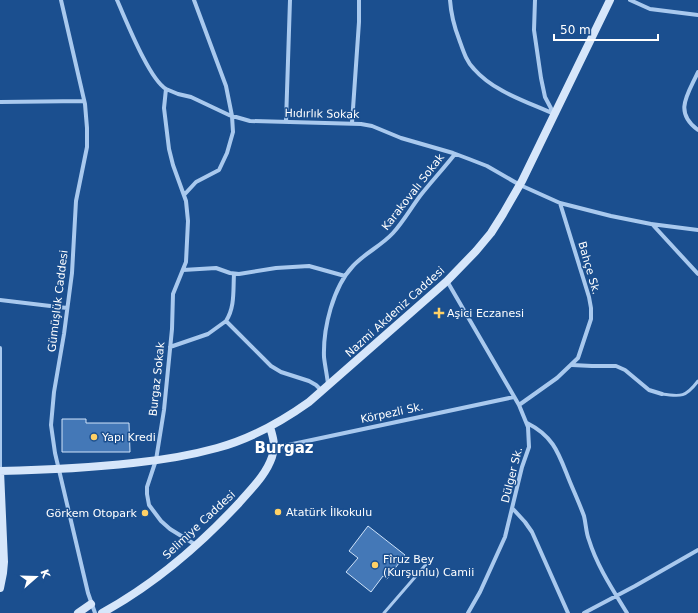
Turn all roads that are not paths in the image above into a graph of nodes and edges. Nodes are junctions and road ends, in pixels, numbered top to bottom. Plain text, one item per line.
1 (61, 0) edge
2 (117, 0) edge
3 (194, 0) edge
4 (290, 0) edge
5 (359, 0) edge
6 (450, 0) edge
7 (535, 0) edge
8 (610, 0) edge
9 (630, 0) edge
10 (698, 15) edge
11 (698, 72) edge
12 (166, 89) junction
13 (84, 101) junction
14 (0, 102) edge
15 (554, 114) junction
16 (232, 116) junction
17 (286, 122) junction
18 (352, 123) junction
19 (698, 130) edge
20 (455, 154) junction
21 (520, 185) junction
22 (184, 195) junction
23 (560, 203) junction
24 (651, 224) junction
25 (698, 231) edge
26 (183, 270) junction
27 (234, 274) junction
28 (698, 274) edge
29 (345, 276) junction
30 (447, 281) junction
31 (0, 300) edge
32 (67, 308) junction
33 (226, 321) junction
34 (170, 347) junction
35 (0, 348) edge
36 (572, 365) junction
37 (698, 381) edge
38 (326, 389) junction
39 (662, 394) joint
40 (514, 396) junction
41 (519, 405) junction
42 (527, 423) junction
43 (270, 427) junction
44 (274, 448) junction
45 (156, 460) junction
46 (59, 470) junction
47 (0, 471) edge
48 (513, 509) junction
49 (196, 545) junction
50 (698, 550) edge
51 (429, 561) dead end
52 (0, 588) edge
53 (617, 596) junction
54 (91, 604) junction
55 (78, 613) edge
56 (95, 613) edge
57 (102, 613) edge
58 (384, 613) edge
59 (468, 613) edge
60 (568, 613) edge
61 (584, 613) edge
62 (627, 613) edge

1 - 13 street, Gümüşlük Caddesi
2 - 12 street
3 - 16 street
4 - 17 street
5 - 18 street
6 - 15 street
7 - 15 street
8 - 15 street, Nazmi Akdeniz Caddesi
9 - 10 street
11 - 19 street
12 - 16 street, Hıdırlık Sokak
12 - 22 street, Burgaz Sokak
13 - 14 street
13 - 32 street, Gümüşlük Caddesi
15 - 21 street, Nazmi Akdeniz Caddesi
16 - 17 street, Hıdırlık Sokak
16 - 22 street
17 - 18 street, Hıdırlık Sokak
18 - 20 street, Hıdırlık Sokak
20 - 21 street, Hıdırlık Sokak
20 - 29 street, Karakovalı Sokak
21 - 23 street, Hıdırlık Sokak
21 - 30 street, Nazmi Akdeniz Caddesi
22 - 26 street, Burgaz Sokak
23 - 24 street, Hıdırlık Sokak
23 - 36 street, Bahçe Sk.
24 - 25 street, Hıdırlık Sokak
24 - 28 street
26 - 27 street
26 - 34 street, Burgaz Sokak
27 - 29 street
27 - 33 street
29 - 38 street, Karakovalı Sokak
30 - 38 street, Nazmi Akdeniz Caddesi
30 - 40 street, Dülger Sk.
31 - 32 street
32 - 46 street, Gümüşlük Caddesi
33 - 34 street
33 - 38 street
34 - 45 street, Burgaz Sokak
35 - 47 street
36 - 39 street
36 - 41 street, Bahçe Sk.
37 - 39 lane
38 - 43 street, Nazmi Akdeniz Caddesi
40 - 41 street, Dülger Sk.
40 - 44 street, Körpezli Sk.
41 - 42 street, Dülger Sk.
42 - 48 street, Dülger Sk.
42 - 53 street
43 - 44 street, Selimiye Caddesi
43 - 45 street, Nazmi Akdeniz Caddesi
44 - 49 street, Selimiye Caddesi
45 - 46 street, Nazmi Akdeniz Caddesi
45 - 49 street, Burgaz Sokak
46 - 47 street, Nazmi Akdeniz Caddesi
46 - 54 street, Gümüşlük Caddesi
47 - 52 street
48 - 59 street, Dülger Sk.
48 - 60 street
49 - 57 street, Selimiye Caddesi
50 - 53 street
51 - 58 lane
53 - 61 street
53 - 62 street
54 - 55 street
54 - 56 street, Gümüşlük Caddesi

